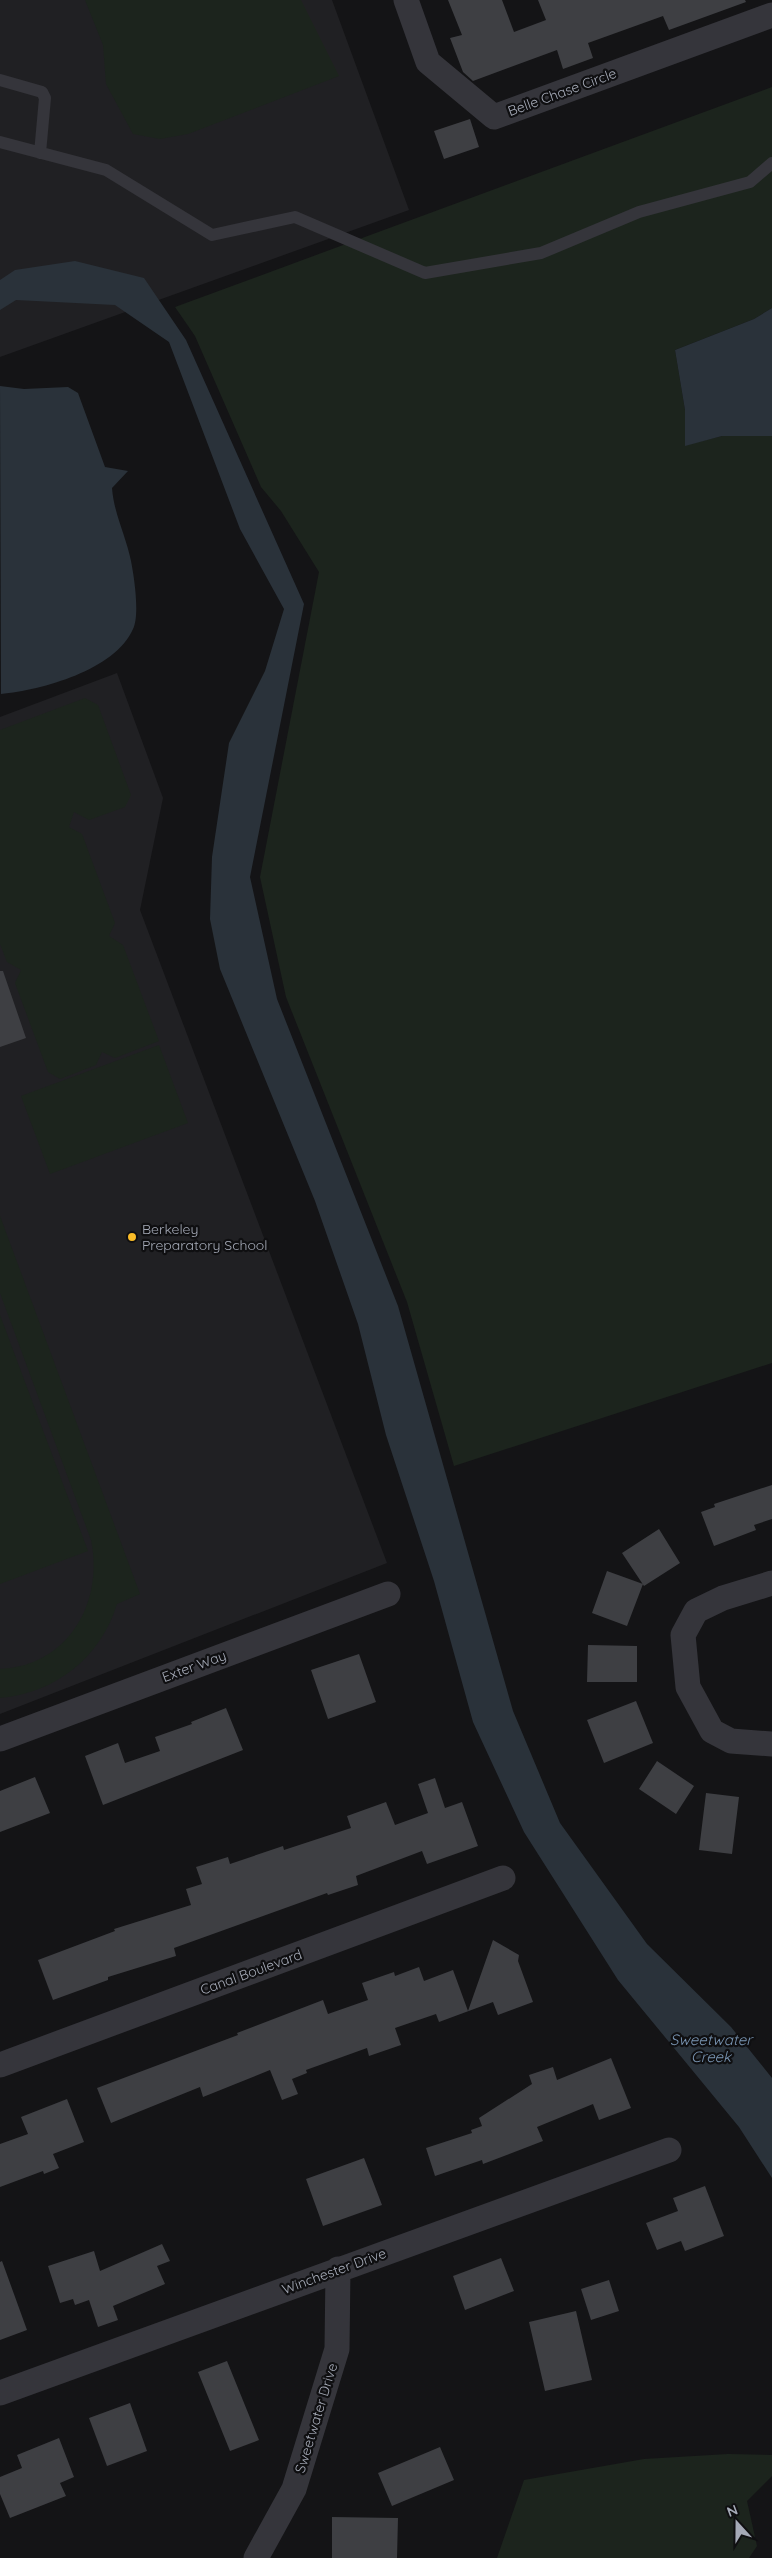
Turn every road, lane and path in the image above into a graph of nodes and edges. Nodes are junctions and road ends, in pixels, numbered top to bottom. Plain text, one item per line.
1 (406, 0) edge
2 (772, 15) edge
3 (0, 80) edge
4 (0, 142) edge
5 (40, 152) junction
6 (772, 163) edge
7 (772, 1583) edge
8 (388, 1594) dead end
9 (0, 1739) edge
10 (772, 1744) edge
11 (503, 1878) dead end
12 (0, 2065) edge
13 (669, 2150) dead end
14 (338, 2269) junction
15 (0, 2393) edge
16 (256, 2558) edge

1 - 2 street, Belle Chase Circle
3 - 5 lane
4 - 5 lane
5 - 6 lane
7 - 10 street
8 - 9 street, Exter Way
11 - 12 street, Canal Boulevard
13 - 14 street, Winchester Drive
14 - 15 street, Winchester Drive
14 - 16 street, Sweetwater Drive

